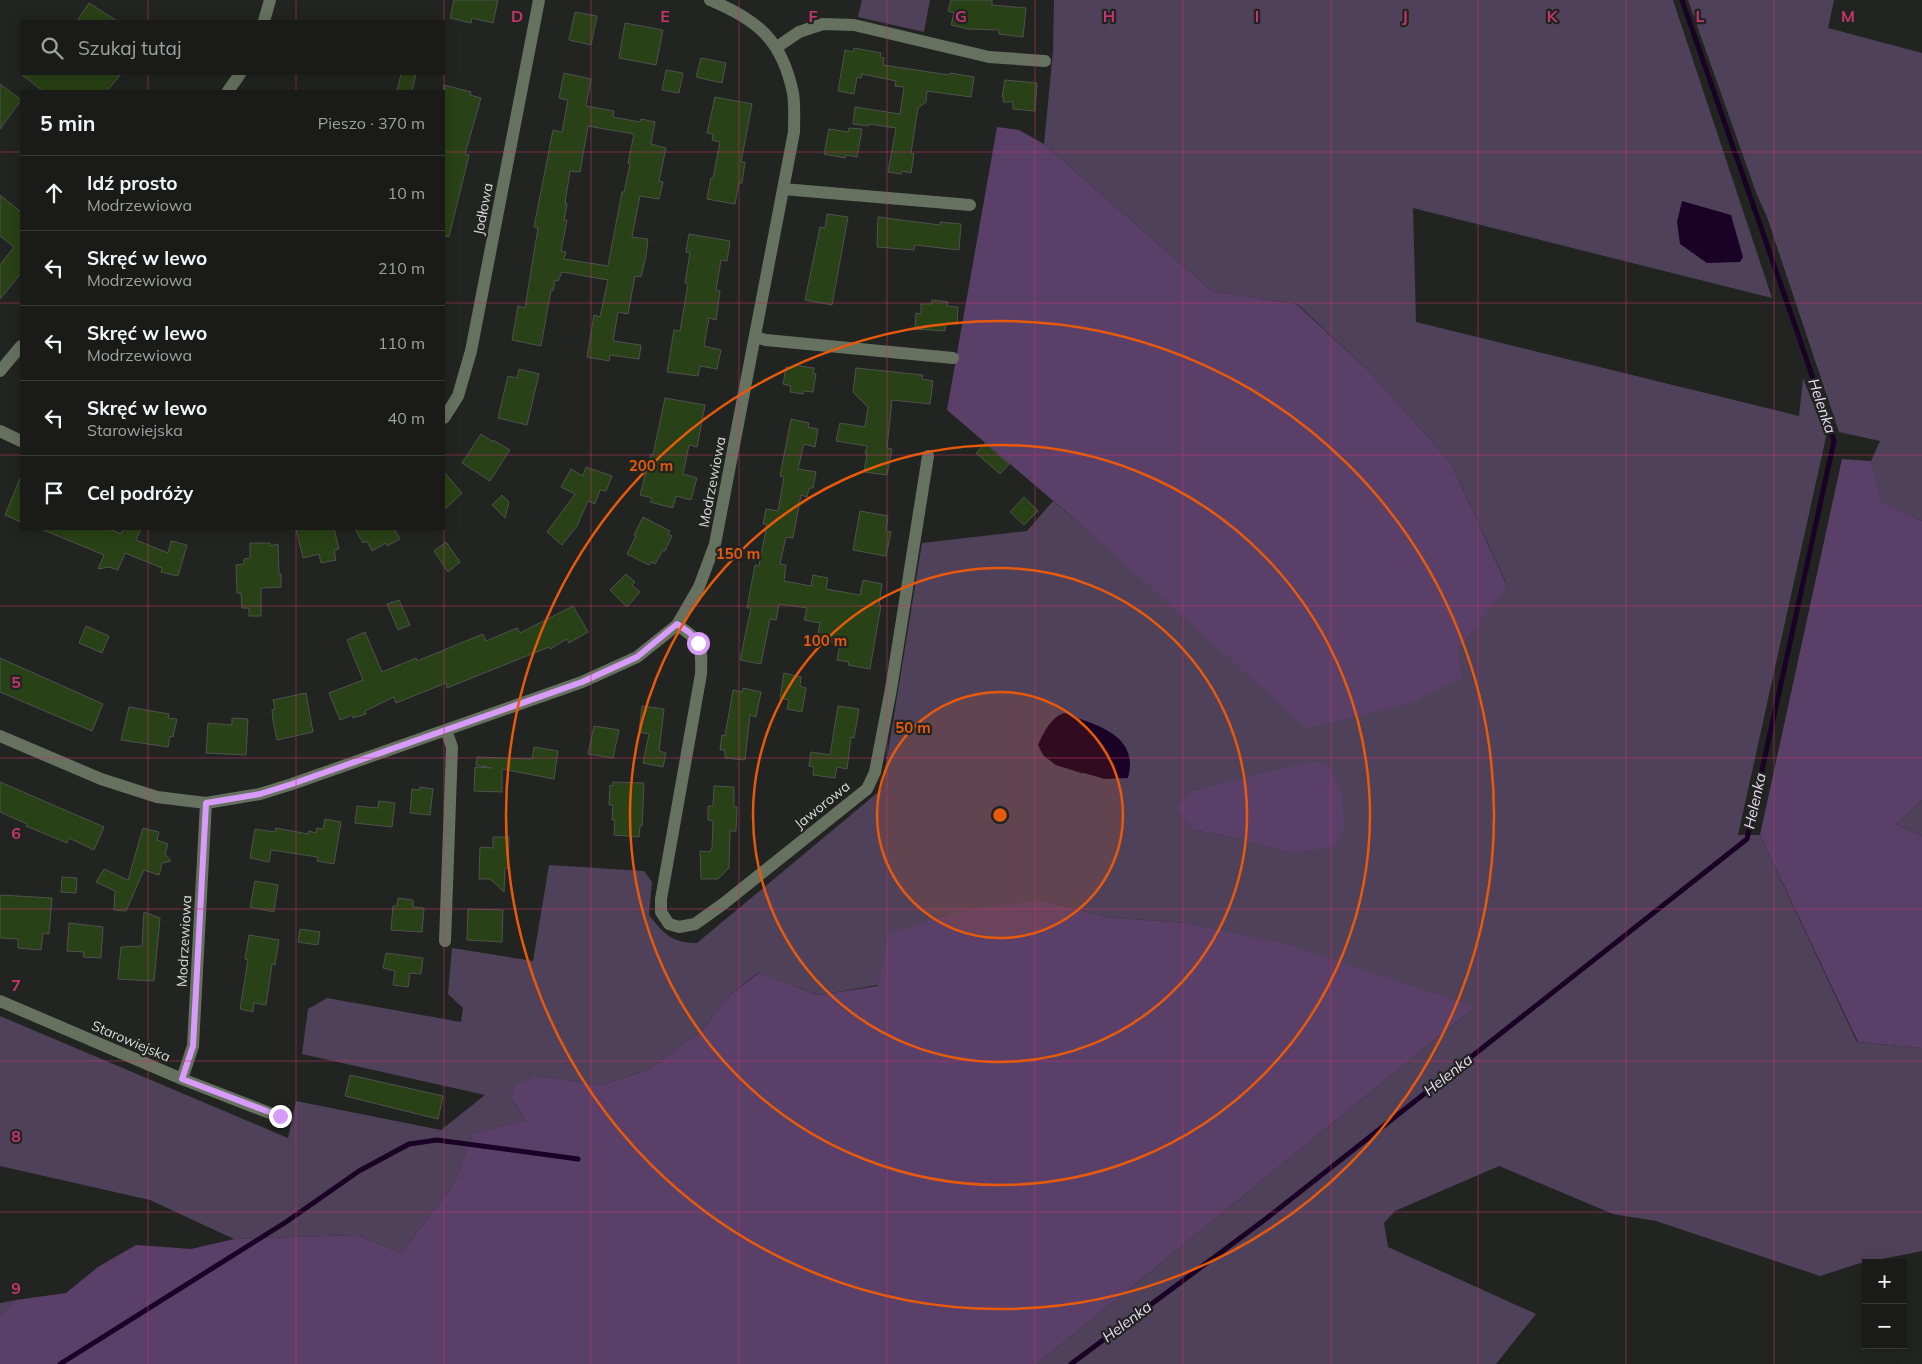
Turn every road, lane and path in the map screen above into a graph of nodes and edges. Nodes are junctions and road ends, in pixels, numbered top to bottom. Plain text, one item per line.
1 (270, 0) edge
2 (540, 0) edge
3 (710, 0) edge
4 (723, 3) edge
5 (264, 20) edge
6 (777, 47) junction
7 (1044, 61) dead end
8 (239, 75) edge
9 (229, 90) edge
10 (783, 189) junction
11 (970, 205) dead end
12 (755, 337) junction
13 (20, 347) edge
14 (953, 358) dead end
15 (0, 372) edge
16 (445, 416) edge
17 (0, 431) edge
18 (20, 441) edge
19 (928, 456) dead end
20 (677, 624) junction
21 (446, 730) junction
22 (0, 736) edge
23 (206, 803) junction
24 (445, 941) dead end
25 (0, 1001) edge
26 (182, 1079) junction
27 (280, 1116) dead end

1 - 5 street
2 - 16 street, Jodłowa
3 - 4 street
4 - 6 street
6 - 7 street
6 - 10 street, Modrzewiowa
8 - 9 street
10 - 11 street
10 - 12 street, Modrzewiowa
12 - 14 street
12 - 20 street, Modrzewiowa
13 - 15 street
17 - 18 street
19 - 20 street, Jaworowa
20 - 21 street, Modrzewiowa
21 - 23 street, Modrzewiowa
21 - 24 street
22 - 23 street, Modrzewiowa
23 - 26 street, Modrzewiowa
25 - 26 street, Starowiejska
26 - 27 street, Starowiejska

